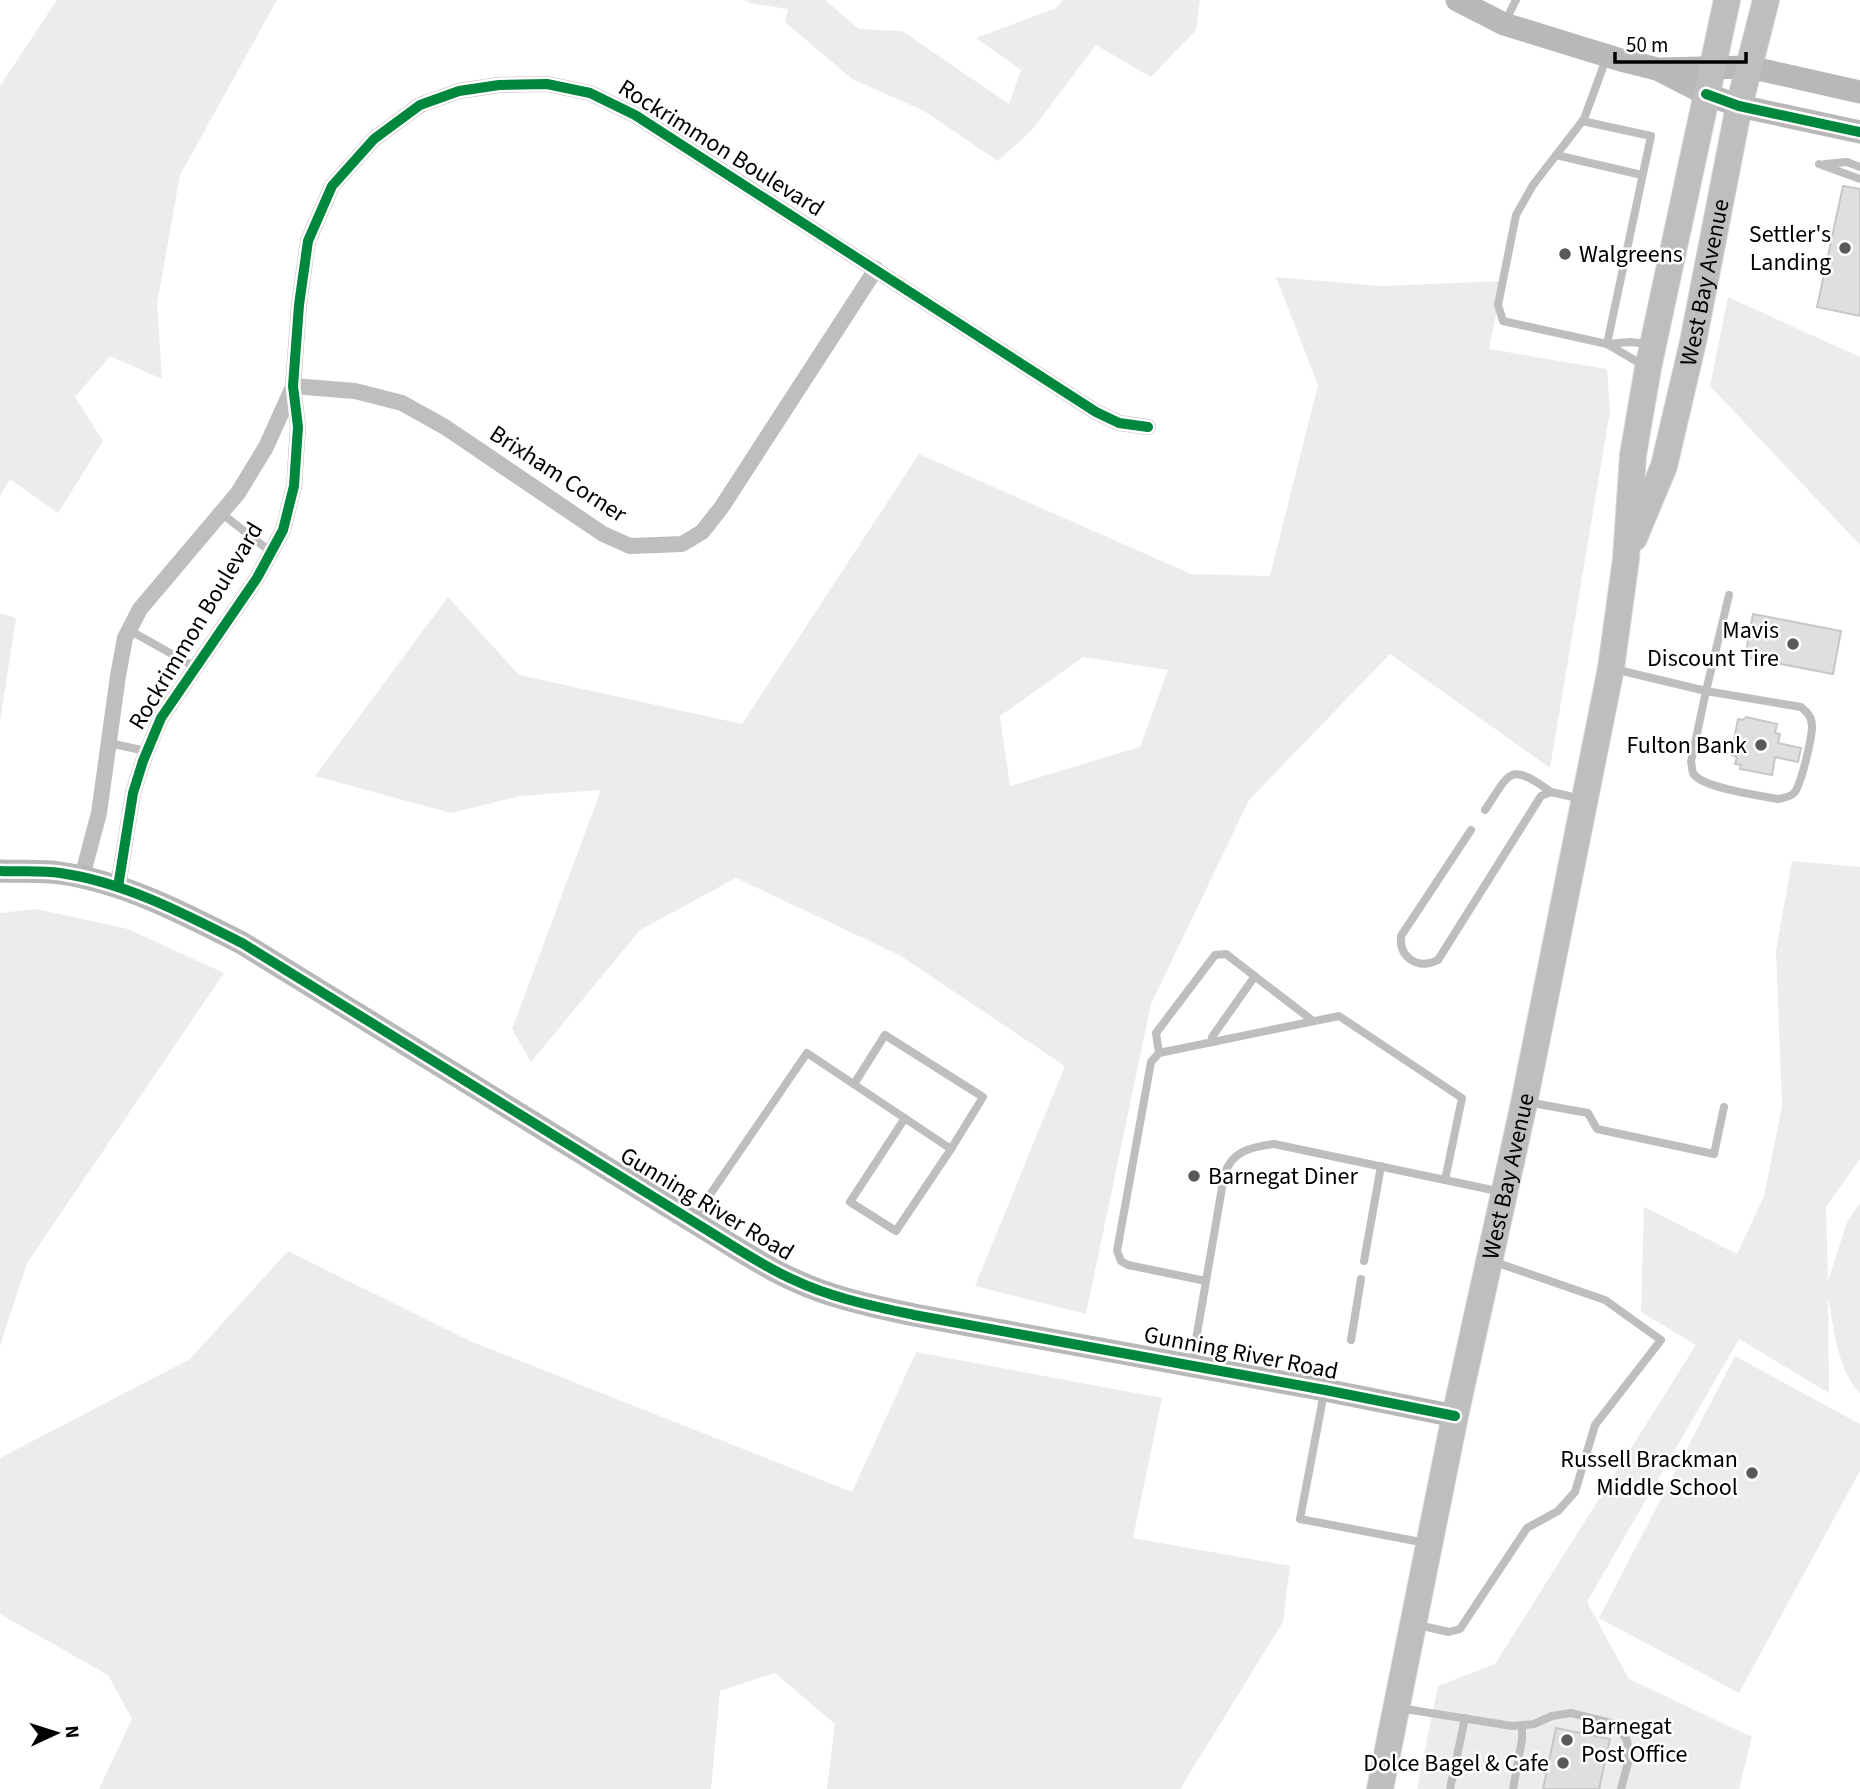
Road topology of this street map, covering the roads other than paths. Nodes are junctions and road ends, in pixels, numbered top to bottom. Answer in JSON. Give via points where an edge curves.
{"nodes":[{"id":1,"x":1457,"y":0,"type":"edge"},
{"id":2,"x":1516,"y":0,"type":"edge"},
{"id":3,"x":1727,"y":0,"type":"edge"},
{"id":4,"x":1766,"y":0,"type":"edge"},
{"id":5,"x":1504,"y":23,"type":"junction"},
{"id":6,"x":1607,"y":56,"type":"junction"},
{"id":7,"x":1749,"y":66,"type":"junction"},
{"id":8,"x":1712,"y":68,"type":"junction"},
{"id":9,"x":1657,"y":69,"type":"junction"},
{"id":10,"x":1860,"y":92,"type":"edge"},
{"id":11,"x":1706,"y":94,"type":"junction"},
{"id":12,"x":1739,"y":106,"type":"junction"},
{"id":13,"x":1582,"y":121,"type":"junction"},
{"id":14,"x":1860,"y":132,"type":"edge"},
{"id":15,"x":1556,"y":155,"type":"junction"},
{"id":16,"x":1860,"y":167,"type":"edge"},
{"id":17,"x":1642,"y":175,"type":"junction"},
{"id":18,"x":1860,"y":179,"type":"edge"},
{"id":19,"x":876,"y":269,"type":"junction"},
{"id":20,"x":1607,"y":344,"type":"junction"},
{"id":21,"x":1651,"y":356,"type":"junction"},
{"id":22,"x":293,"y":386,"type":"junction"},
{"id":23,"x":1149,"y":427,"type":"dead end"},
{"id":24,"x":1673,"y":428,"type":"junction"},
{"id":25,"x":221,"y":513,"type":"junction"},
{"id":26,"x":271,"y":552,"type":"junction"},
{"id":27,"x":1626,"y":559,"type":"junction"},
{"id":28,"x":1729,"y":595,"type":"dead end"},
{"id":29,"x":130,"y":630,"type":"junction"},
{"id":30,"x":195,"y":667,"type":"junction"},
{"id":31,"x":1611,"y":668,"type":"junction"},
{"id":32,"x":1706,"y":691,"type":"junction"},
{"id":33,"x":109,"y":743,"type":"junction"},
{"id":34,"x":146,"y":751,"type":"junction"},
{"id":35,"x":1551,"y":792,"type":"junction"},
{"id":36,"x":1585,"y":800,"type":"junction"},
{"id":37,"x":1485,"y":810,"type":"dead end"},
{"id":38,"x":1472,"y":830,"type":"dead end"},
{"id":39,"x":0,"y":871,"type":"edge"},
{"id":40,"x":82,"y":877,"type":"junction"},
{"id":41,"x":118,"y":887,"type":"junction"},
{"id":42,"x":1255,"y":976,"type":"junction"},
{"id":43,"x":1312,"y":1021,"type":"junction"},
{"id":44,"x":1213,"y":1042,"type":"junction"},
{"id":45,"x":1159,"y":1053,"type":"junction"},
{"id":46,"x":853,"y":1084,"type":"junction"},
{"id":47,"x":1524,"y":1101,"type":"junction"},
{"id":48,"x":1724,"y":1107,"type":"dead end"},
{"id":49,"x":905,"y":1118,"type":"junction"},
{"id":50,"x":951,"y":1149,"type":"junction"},
{"id":51,"x":1381,"y":1166,"type":"junction"},
{"id":52,"x":1445,"y":1180,"type":"junction"},
{"id":53,"x":1504,"y":1192,"type":"junction"},
{"id":54,"x":692,"y":1220,"type":"junction"},
{"id":55,"x":1490,"y":1260,"type":"junction"},
{"id":56,"x":1364,"y":1261,"type":"dead end"},
{"id":57,"x":1361,"y":1279,"type":"dead end"},
{"id":58,"x":1206,"y":1281,"type":"junction"},
{"id":59,"x":1351,"y":1340,"type":"dead end"},
{"id":60,"x":1192,"y":1366,"type":"junction"},
{"id":61,"x":1325,"y":1390,"type":"junction"},
{"id":62,"x":1455,"y":1416,"type":"junction"},
{"id":63,"x":1429,"y":1543,"type":"junction"},
{"id":64,"x":1413,"y":1624,"type":"junction"},
{"id":65,"x":1396,"y":1708,"type":"junction"},
{"id":66,"x":1465,"y":1718,"type":"junction"},
{"id":67,"x":1522,"y":1725,"type":"junction"},
{"id":68,"x":1380,"y":1789,"type":"edge"},
{"id":69,"x":1450,"y":1789,"type":"edge"},
{"id":70,"x":1513,"y":1789,"type":"edge"},
{"id":71,"x":1621,"y":1789,"type":"edge"}],
"edges":[{"from":1,"to":5,"type":"street"},
{"from":2,"to":5,"type":"lane"},
{"from":3,"to":8,"type":"main road","name":"West Bay Avenue"},
{"from":4,"to":7,"type":"main road","name":"West Bay Avenue"},
{"from":5,"to":6,"type":"street"},
{"from":6,"to":9,"type":"street"},
{"from":6,"to":13,"type":"lane"},
{"from":7,"to":8,"type":"street"},
{"from":7,"to":10,"type":"street"},
{"from":7,"to":12,"type":"main road","name":"West Bay Avenue"},
{"from":8,"to":9,"type":"street"},
{"from":8,"to":11,"type":"main road","name":"West Bay Avenue"},
{"from":9,"to":11,"type":"street"},
{"from":11,"to":12,"type":"street"},
{"from":11,"to":21,"type":"main road","name":"West Bay Avenue"},
{"from":12,"to":14,"type":"street"},
{"from":12,"to":24,"type":"main road","name":"West Bay Avenue"},
{"from":13,"to":15,"type":"lane"},
{"from":13,"to":17,"type":"lane","via":[[1651,136]]},
{"from":15,"to":17,"type":"lane"},
{"from":15,"to":20,"type":"lane","via":[[1516,215],[1498,305],[1503,321]]},
{"from":16,"to":18,"type":"lane","via":[[1847,162],[1819,164]]},
{"from":17,"to":20,"type":"lane"},
{"from":19,"to":22,"type":"street","name":"Brixham Corner","via":[[721,508],[702,532],[682,544],[629,546],[603,534],[402,403],[355,391]]},
{"from":19,"to":22,"type":"street","name":"Rockrimmon Boulevard","via":[[635,115],[590,93],[547,84],[459,91],[420,105],[374,139],[332,186],[308,241]]},
{"from":19,"to":23,"type":"street","name":"Rockrimmon Boulevard","via":[[1096,412],[1119,423]]},
{"from":20,"to":21,"type":"lane"},
{"from":20,"to":21,"type":"lane","via":[[1630,342]]},
{"from":21,"to":24,"type":"main road","via":[[1666,362],[1671,376]]},
{"from":21,"to":27,"type":"main road","name":"West Bay Avenue","via":[[1633,455]]},
{"from":22,"to":25,"type":"street","name":"Rockrimmon Boulevard","via":[[267,447]]},
{"from":22,"to":26,"type":"street","name":"Rockrimmon Boulevard","via":[[298,427],[295,486]]},
{"from":24,"to":27,"type":"main road","name":"West Bay Avenue","via":[[1664,466]]},
{"from":25,"to":26,"type":"lane"},
{"from":25,"to":29,"type":"street","name":"Rockrimmon Boulevard","via":[[140,609]]},
{"from":26,"to":30,"type":"street","name":"Rockrimmon Boulevard"},
{"from":27,"to":31,"type":"main road","name":"West Bay Avenue"},
{"from":28,"to":32,"type":"lane"},
{"from":29,"to":30,"type":"lane"},
{"from":29,"to":33,"type":"street","name":"Rockrimmon Boulevard"},
{"from":30,"to":34,"type":"street","name":"Rockrimmon Boulevard","via":[[161,718]]},
{"from":31,"to":32,"type":"lane"},
{"from":31,"to":36,"type":"main road","name":"West Bay Avenue"},
{"from":32,"to":32,"type":"lane","via":[[1691,762],[1697,778],[1778,799],[1795,792],[1812,726],[1809,714],[1801,707]]},
{"from":33,"to":34,"type":"lane"},
{"from":33,"to":40,"type":"street","name":"Rockrimmon Boulevard","via":[[99,813]]},
{"from":34,"to":41,"type":"street","name":"Rockrimmon Boulevard","via":[[133,793]]},
{"from":35,"to":36,"type":"lane"},
{"from":35,"to":37,"type":"lane","via":[[1527,775],[1517,774],[1507,778]]},
{"from":35,"to":38,"type":"lane","via":[[1535,804],[1438,960],[1419,965],[1404,956],[1401,936]]},
{"from":36,"to":47,"type":"main road","name":"West Bay Avenue"},
{"from":39,"to":40,"type":"street","name":"Gunning River Road"},
{"from":40,"to":41,"type":"street","name":"Gunning River Road"},
{"from":41,"to":54,"type":"street","name":"Gunning River Road","via":[[242,943]]},
{"from":42,"to":43,"type":"lane"},
{"from":42,"to":44,"type":"lane","via":[[1212,1037]]},
{"from":42,"to":45,"type":"lane","via":[[1226,954],[1215,956],[1156,1033]]},
{"from":43,"to":44,"type":"lane"},
{"from":43,"to":52,"type":"lane","via":[[1339,1016],[1462,1098]]},
{"from":44,"to":45,"type":"lane"},
{"from":45,"to":58,"type":"lane","via":[[1151,1062],[1117,1251],[1128,1265]]},
{"from":46,"to":49,"type":"lane"},
{"from":46,"to":50,"type":"lane","via":[[885,1035],[984,1097]]},
{"from":46,"to":54,"type":"lane","via":[[807,1053]]},
{"from":47,"to":48,"type":"lane","via":[[1588,1113],[1597,1129],[1714,1154]]},
{"from":47,"to":53,"type":"main road","name":"West Bay Avenue"},
{"from":49,"to":50,"type":"lane"},
{"from":49,"to":50,"type":"lane","via":[[850,1202],[896,1231]]},
{"from":51,"to":52,"type":"lane"},
{"from":51,"to":56,"type":"lane"},
{"from":51,"to":58,"type":"lane","via":[[1274,1144],[1241,1153],[1227,1165]]},
{"from":52,"to":53,"type":"lane"},
{"from":53,"to":55,"type":"main road","name":"West Bay Avenue"},
{"from":54,"to":60,"type":"street","name":"Gunning River Road","via":[[793,1280],[856,1303]]},
{"from":55,"to":62,"type":"main road","name":"West Bay Avenue"},
{"from":55,"to":64,"type":"lane","via":[[1605,1300],[1661,1340],[1595,1424],[1575,1492],[1558,1511],[1527,1528],[1460,1629],[1449,1632]]},
{"from":57,"to":59,"type":"lane"},
{"from":58,"to":60,"type":"lane"},
{"from":60,"to":61,"type":"street","name":"Gunning River Road"},
{"from":61,"to":62,"type":"street","name":"Gunning River Road"},
{"from":61,"to":63,"type":"lane","via":[[1300,1519]]},
{"from":62,"to":63,"type":"main road","name":"West Bay Avenue"},
{"from":63,"to":64,"type":"main road","name":"West Bay Avenue"},
{"from":64,"to":65,"type":"main road","name":"West Bay Avenue"},
{"from":65,"to":66,"type":"lane"},
{"from":65,"to":68,"type":"main road","name":"West Bay Avenue"},
{"from":66,"to":67,"type":"lane"},
{"from":66,"to":69,"type":"lane"},
{"from":67,"to":70,"type":"lane"},
{"from":67,"to":71,"type":"lane","via":[[1571,1713],[1615,1724],[1628,1740],[1629,1759]]}]}
